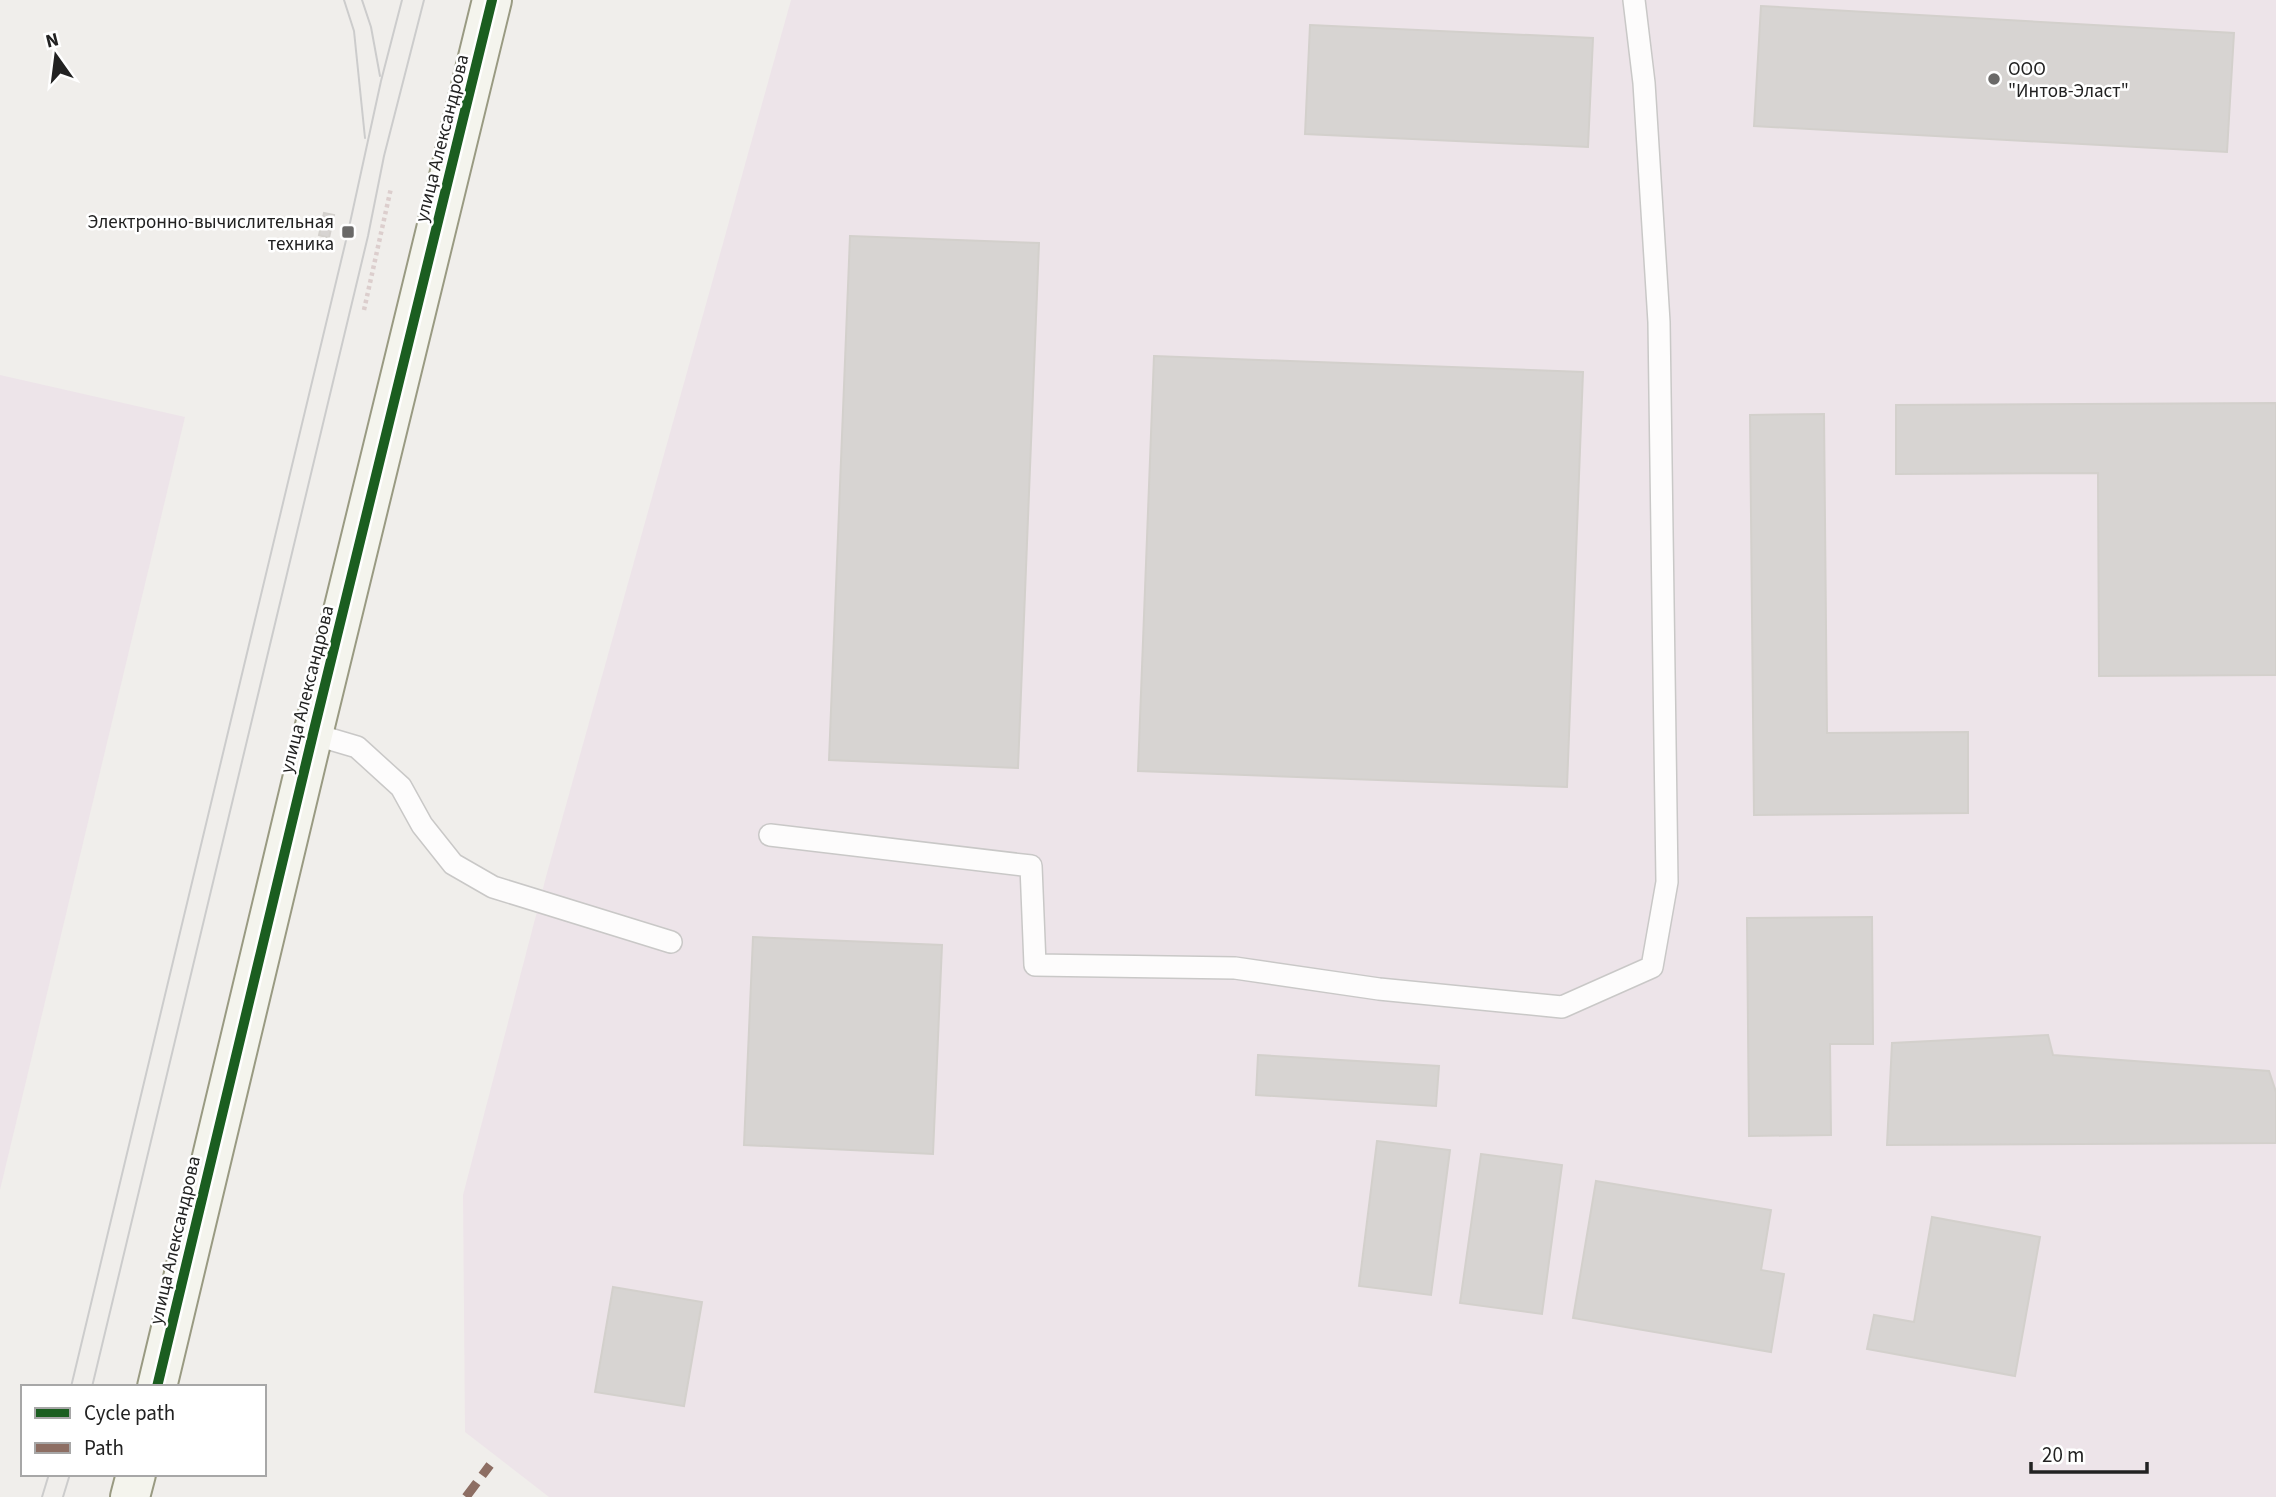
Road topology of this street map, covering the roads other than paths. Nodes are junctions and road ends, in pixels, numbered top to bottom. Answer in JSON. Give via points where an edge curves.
{"nodes":[{"id":1,"x":492,"y":0,"type":"edge"},
{"id":2,"x":1634,"y":0,"type":"edge"},
{"id":3,"x":313,"y":734,"type":"junction"},
{"id":4,"x":770,"y":835,"type":"dead end"},
{"id":5,"x":671,"y":942,"type":"dead end"},
{"id":6,"x":157,"y":1385,"type":"edge"},
{"id":7,"x":135,"y":1476,"type":"edge"},
{"id":8,"x":130,"y":1497,"type":"edge"}],
"edges":[{"from":1,"to":3,"type":"street","name":"улица Александрова"},
{"from":2,"to":4,"type":"lane","via":[[1644,83],[1659,321],[1667,882],[1652,967],[1562,1007],[1380,989],[1235,968],[1035,965],[1031,866]]},
{"from":3,"to":5,"type":"lane","via":[[357,747],[401,787],[422,825],[453,864],[493,887]]},
{"from":3,"to":6,"type":"street","name":"улица Александрова"},
{"from":7,"to":8,"type":"street"}]}
